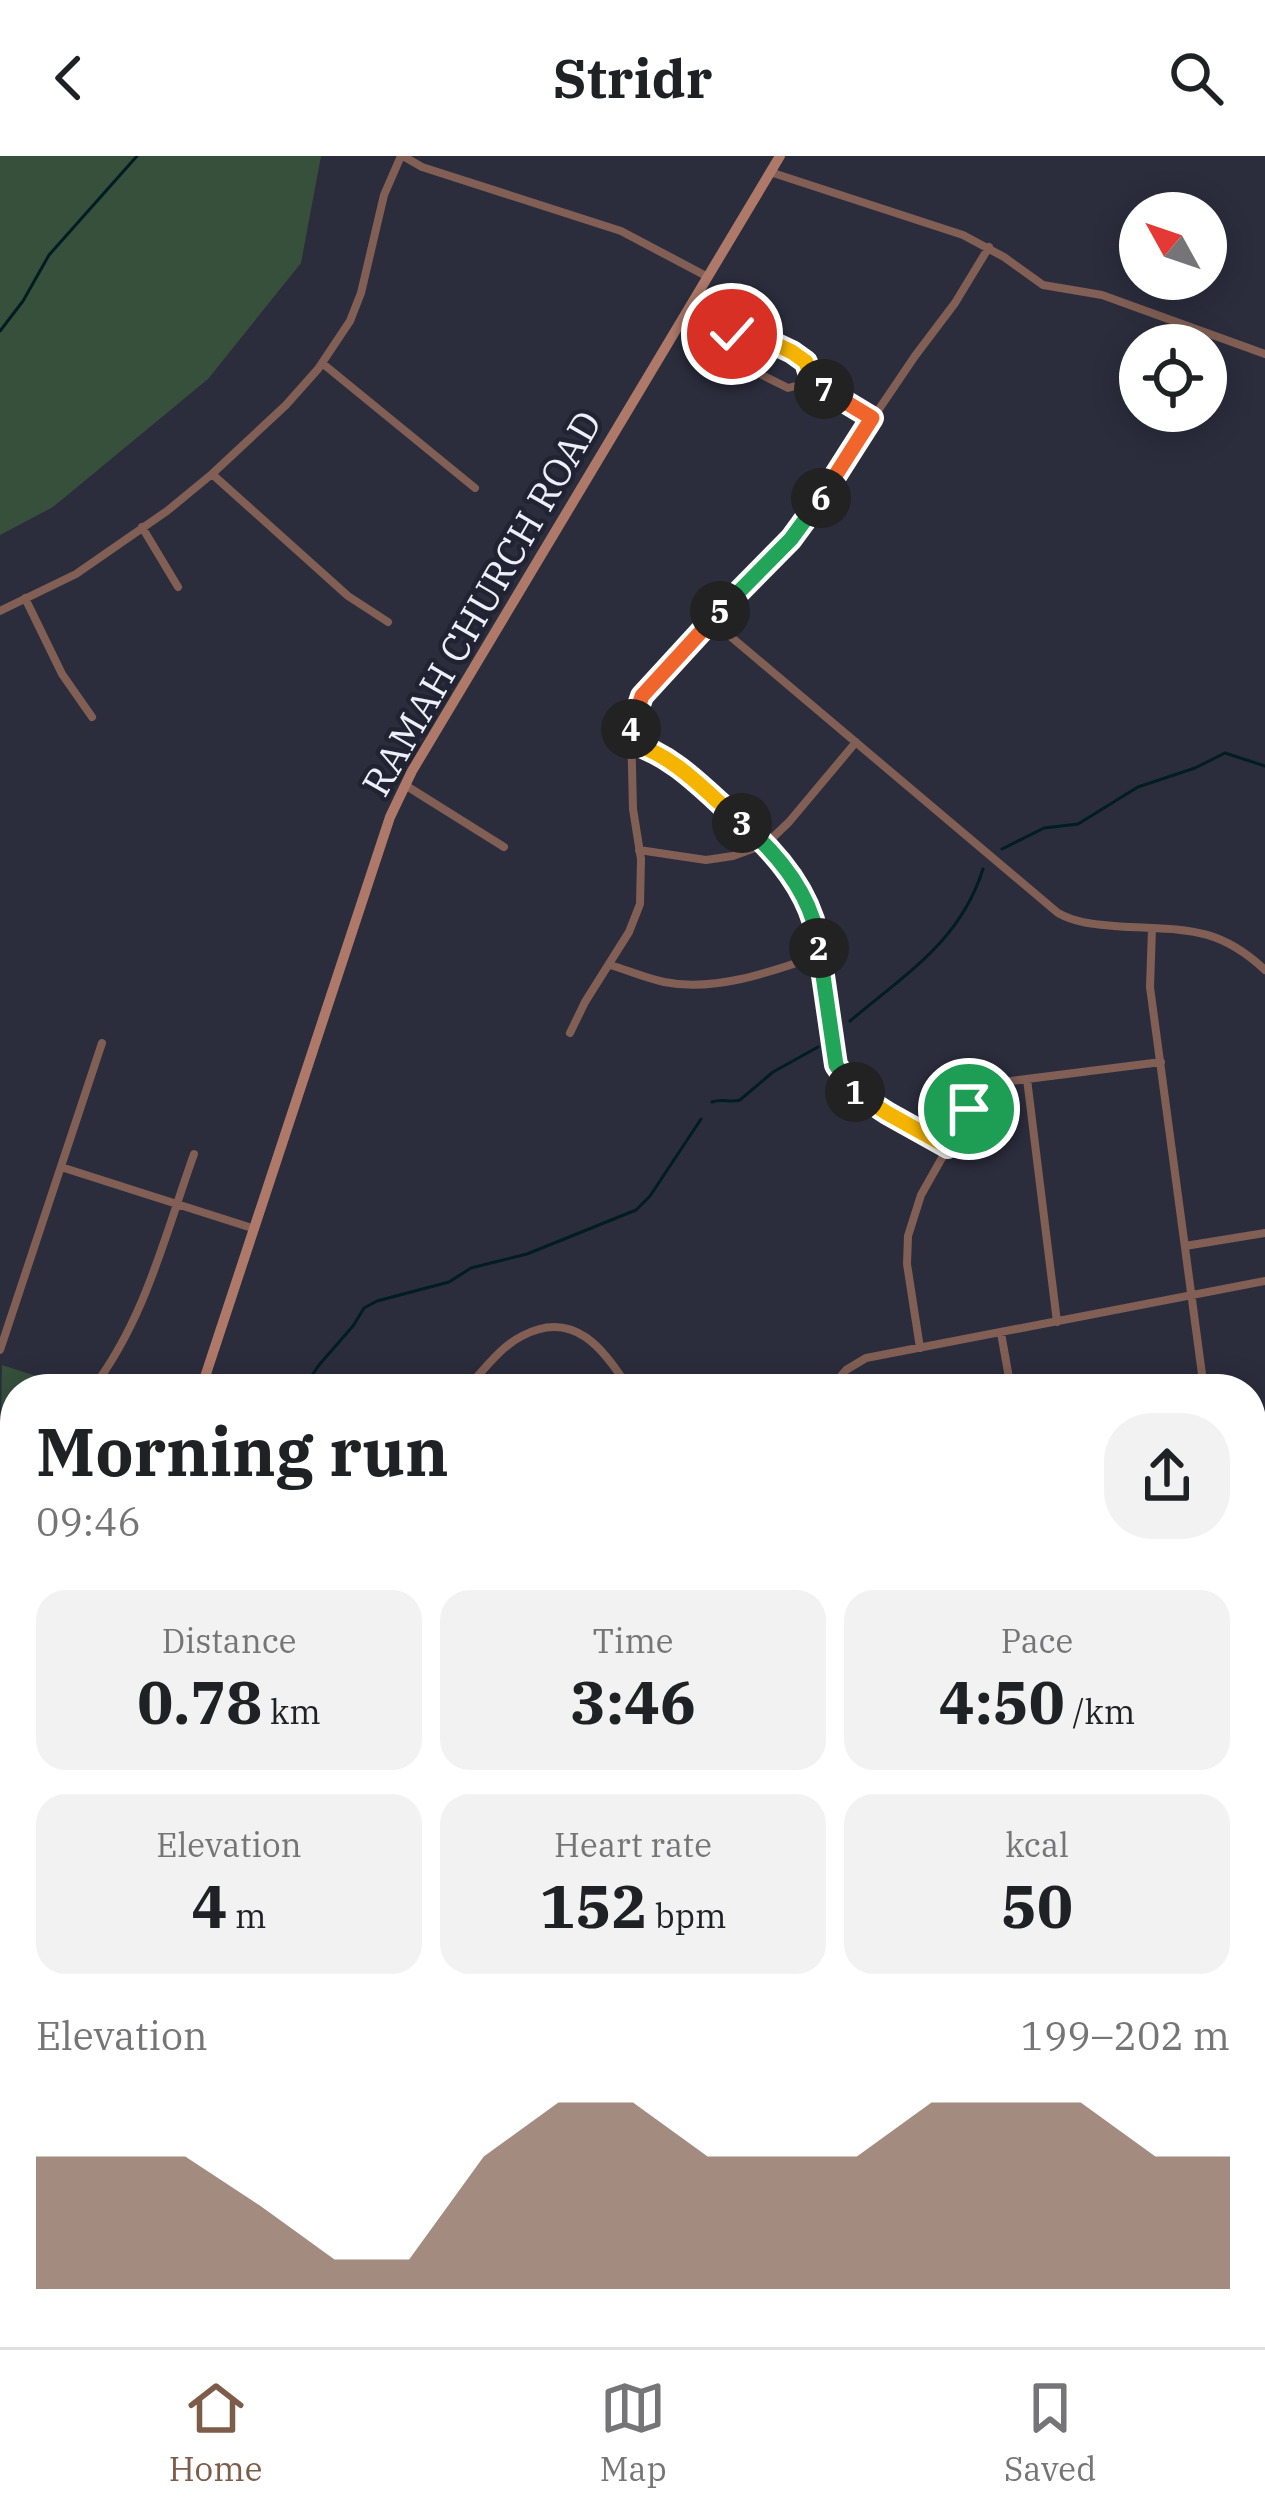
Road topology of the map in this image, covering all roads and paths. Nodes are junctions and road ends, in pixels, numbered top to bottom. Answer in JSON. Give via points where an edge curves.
{"nodes":[{"id":1,"x":402,"y":156,"type":"edge"},
{"id":2,"x":780,"y":156,"type":"edge"},
{"id":3,"x":770,"y":172,"type":"junction"},
{"id":4,"x":989,"y":248,"type":"junction"},
{"id":5,"x":708,"y":277,"type":"junction"},
{"id":6,"x":1265,"y":354,"type":"edge"},
{"id":7,"x":322,"y":363,"type":"junction"},
{"id":8,"x":812,"y":382,"type":"junction"},
{"id":9,"x":872,"y":418,"type":"junction"},
{"id":10,"x":212,"y":474,"type":"junction"},
{"id":11,"x":475,"y":488,"type":"dead end"},
{"id":12,"x":142,"y":527,"type":"junction"},
{"id":13,"x":178,"y":587,"type":"dead end"},
{"id":14,"x":25,"y":598,"type":"junction"},
{"id":15,"x":0,"y":610,"type":"edge"},
{"id":16,"x":712,"y":620,"type":"junction"},
{"id":17,"x":388,"y":622,"type":"dead end"},
{"id":18,"x":92,"y":717,"type":"dead end"},
{"id":19,"x":856,"y":742,"type":"junction"},
{"id":20,"x":631,"y":743,"type":"junction"},
{"id":21,"x":405,"y":785,"type":"junction"},
{"id":22,"x":766,"y":844,"type":"junction"},
{"id":23,"x":504,"y":847,"type":"dead end"},
{"id":24,"x":639,"y":850,"type":"junction"},
{"id":25,"x":1152,"y":929,"type":"junction"},
{"id":26,"x":820,"y":955,"type":"junction"},
{"id":27,"x":610,"y":965,"type":"junction"},
{"id":28,"x":1265,"y":970,"type":"edge"},
{"id":29,"x":570,"y":1033,"type":"dead end"},
{"id":30,"x":102,"y":1043,"type":"dead end"},
{"id":31,"x":1161,"y":1062,"type":"junction"},
{"id":32,"x":1027,"y":1079,"type":"junction"},
{"id":33,"x":948,"y":1147,"type":"junction"},
{"id":34,"x":194,"y":1154,"type":"dead end"},
{"id":35,"x":61,"y":1167,"type":"junction"},
{"id":36,"x":176,"y":1205,"type":"junction"},
{"id":37,"x":252,"y":1228,"type":"junction"},
{"id":38,"x":1265,"y":1233,"type":"edge"},
{"id":39,"x":1185,"y":1246,"type":"junction"},
{"id":40,"x":1265,"y":1282,"type":"edge"},
{"id":41,"x":1192,"y":1297,"type":"junction"},
{"id":42,"x":1058,"y":1322,"type":"junction"},
{"id":43,"x":1001,"y":1333,"type":"junction"},
{"id":44,"x":920,"y":1348,"type":"junction"},
{"id":45,"x":0,"y":1350,"type":"edge"},
{"id":46,"x":102,"y":1374,"type":"edge"},
{"id":47,"x":205,"y":1374,"type":"edge"},
{"id":48,"x":480,"y":1374,"type":"edge"},
{"id":49,"x":619,"y":1374,"type":"edge"},
{"id":50,"x":842,"y":1374,"type":"edge"},
{"id":51,"x":1009,"y":1374,"type":"edge"},
{"id":52,"x":1202,"y":1374,"type":"edge"}],
"edges":[{"from":1,"to":5,"type":"street","via":[[620,231]]},
{"from":1,"to":7,"type":"street","via":[[384,195],[362,293]]},
{"from":2,"to":3,"type":"main road","name":"RAMAH CHURCH ROAD"},
{"from":3,"to":4,"type":"street"},
{"from":3,"to":5,"type":"main road","name":"RAMAH CHURCH ROAD"},
{"from":4,"to":6,"type":"street","via":[[1043,285],[1102,295]]},
{"from":4,"to":9,"type":"street"},
{"from":5,"to":21,"type":"main road","name":"RAMAH CHURCH ROAD"},
{"from":7,"to":10,"type":"street"},
{"from":7,"to":11,"type":"street"},
{"from":8,"to":8,"type":"street","via":[[806,362],[792,352],[748,331],[728,340],[736,362],[788,388]]},
{"from":8,"to":9,"type":"street"},
{"from":9,"to":16,"type":"street","via":[[791,539]]},
{"from":10,"to":12,"type":"street"},
{"from":10,"to":17,"type":"street"},
{"from":12,"to":13,"type":"street"},
{"from":12,"to":14,"type":"street"},
{"from":14,"to":15,"type":"street"},
{"from":14,"to":18,"type":"street"},
{"from":16,"to":19,"type":"street"},
{"from":16,"to":20,"type":"street","via":[[642,696]]},
{"from":19,"to":22,"type":"street"},
{"from":19,"to":25,"type":"street","via":[[1058,913]]},
{"from":20,"to":22,"type":"street","via":[[668,759]]},
{"from":20,"to":24,"type":"street"},
{"from":21,"to":23,"type":"street"},
{"from":21,"to":37,"type":"main road","name":"RAMAH CHURCH ROAD"},
{"from":22,"to":24,"type":"street","via":[[706,860]]},
{"from":22,"to":26,"type":"street","via":[[798,887]]},
{"from":24,"to":27,"type":"street","via":[[640,904]]},
{"from":25,"to":28,"type":"street","via":[[1213,934]]},
{"from":25,"to":31,"type":"street"},
{"from":26,"to":27,"type":"street","via":[[720,984],[666,982]]},
{"from":26,"to":33,"type":"street","via":[[842,1076],[869,1102]]},
{"from":27,"to":29,"type":"street"},
{"from":30,"to":35,"type":"street"},
{"from":31,"to":32,"type":"street"},
{"from":31,"to":39,"type":"street"},
{"from":32,"to":33,"type":"street","via":[[982,1095]]},
{"from":32,"to":42,"type":"street"},
{"from":33,"to":44,"type":"street","via":[[908,1236]]},
{"from":34,"to":36,"type":"street"},
{"from":35,"to":36,"type":"street"},
{"from":35,"to":45,"type":"street"},
{"from":36,"to":37,"type":"street"},
{"from":36,"to":46,"type":"street","via":[[139,1309]]},
{"from":37,"to":47,"type":"main road","name":"RAMAH CHURCH ROAD"},
{"from":38,"to":39,"type":"street"},
{"from":39,"to":41,"type":"street"},
{"from":40,"to":41,"type":"street"},
{"from":41,"to":42,"type":"street"},
{"from":41,"to":52,"type":"street"},
{"from":42,"to":43,"type":"street"},
{"from":43,"to":44,"type":"street"},
{"from":43,"to":51,"type":"street"},
{"from":44,"to":50,"type":"street","via":[[866,1358]]},
{"from":48,"to":49,"type":"street","via":[[520,1336],[554,1328],[599,1345]]}]}
